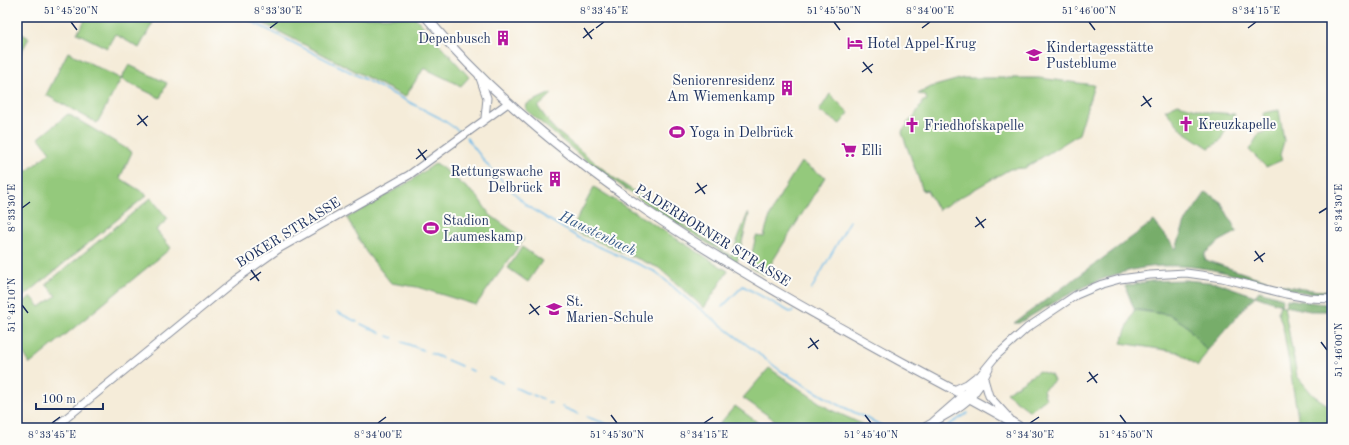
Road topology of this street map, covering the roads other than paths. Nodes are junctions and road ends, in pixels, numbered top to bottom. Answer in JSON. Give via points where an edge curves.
{"nodes":[{"id":1,"x":426,"y":17,"type":"edge"},
{"id":2,"x":479,"y":75,"type":"junction"},
{"id":3,"x":508,"y":103,"type":"junction"},
{"id":4,"x":485,"y":118,"type":"junction"},
{"id":5,"x":1332,"y":299,"type":"edge"},
{"id":6,"x":984,"y":375,"type":"junction"},
{"id":7,"x":954,"y":390,"type":"junction"},
{"id":8,"x":967,"y":397,"type":"junction"},
{"id":9,"x":1013,"y":423,"type":"junction"},
{"id":10,"x":54,"y":428,"type":"edge"},
{"id":11,"x":923,"y":428,"type":"edge"},
{"id":12,"x":1022,"y":428,"type":"edge"}],
"edges":[{"from":1,"to":2,"type":"main road","name":"PADERBORNER STRASSE"},
{"from":2,"to":3,"type":"main road","name":"PADERBORNER STRASSE"},
{"from":2,"to":4,"type":"main road","via":[[487,98]]},
{"from":3,"to":4,"type":"main road","name":"BOKER STRASSE"},
{"from":3,"to":7,"type":"main road","name":"PADERBORNER STRASSE","via":[[580,163],[686,236]]},
{"from":4,"to":10,"type":"main road","name":"BOKER STRASSE","via":[[409,175],[266,257]]},
{"from":5,"to":6,"type":"main road","via":[[1308,298],[1222,278],[1186,273],[1120,279],[1076,295],[1051,311],[1027,328],[992,361]]},
{"from":6,"to":7,"type":"main road"},
{"from":6,"to":8,"type":"main road"},
{"from":6,"to":9,"type":"main road","via":[[989,396]]},
{"from":7,"to":8,"type":"main road","name":"PADERBORNER STRASSE"},
{"from":8,"to":9,"type":"main road","name":"PADERBORNER STRASSE"},
{"from":8,"to":11,"type":"main road"},
{"from":9,"to":12,"type":"main road","name":"PADERBORNER STRASSE"}]}
